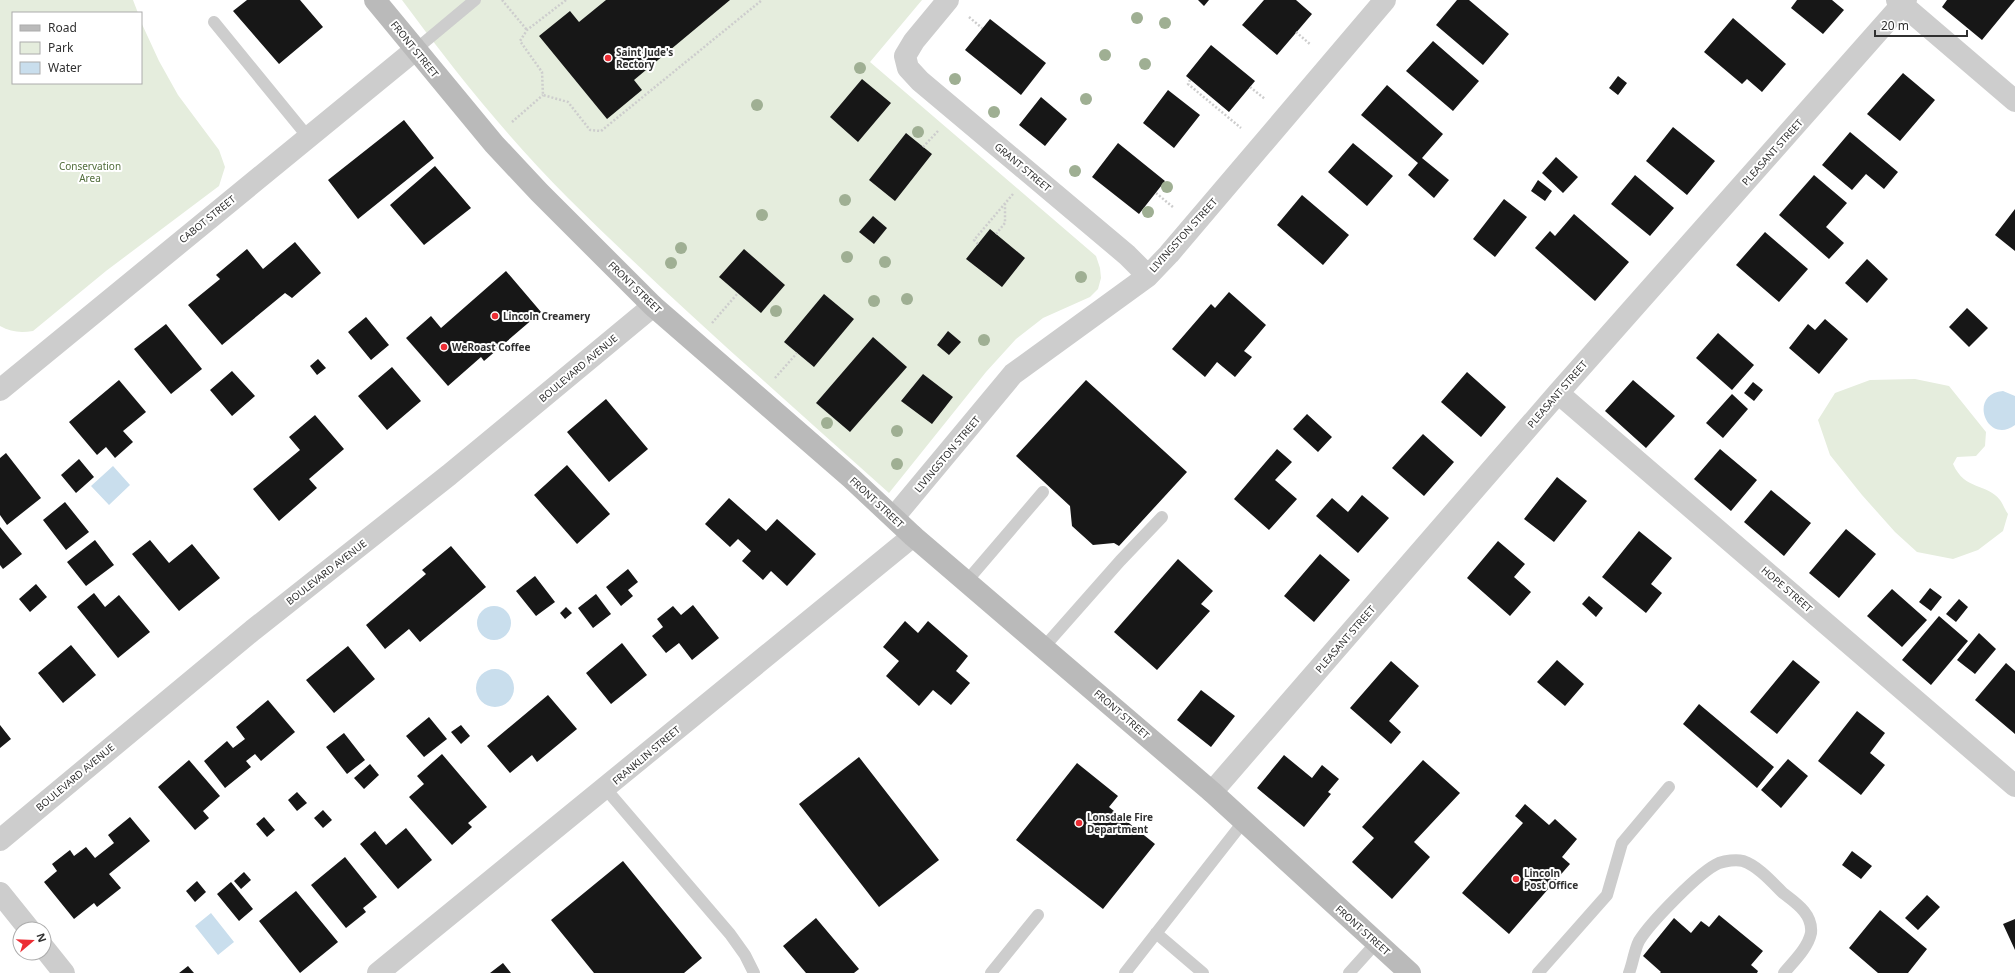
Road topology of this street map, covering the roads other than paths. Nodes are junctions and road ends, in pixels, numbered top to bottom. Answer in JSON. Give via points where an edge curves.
{"nodes":[{"id":1,"x":376,"y":0,"type":"edge"},
{"id":2,"x":475,"y":0,"type":"edge"},
{"id":3,"x":948,"y":0,"type":"edge"},
{"id":4,"x":1385,"y":0,"type":"edge"},
{"id":5,"x":1902,"y":1,"type":"edge"},
{"id":6,"x":214,"y":22,"type":"dead end"},
{"id":7,"x":415,"y":50,"type":"junction"},
{"id":8,"x":2015,"y":101,"type":"edge"},
{"id":9,"x":308,"y":137,"type":"junction"},
{"id":10,"x":1148,"y":276,"type":"junction"},
{"id":11,"x":653,"y":306,"type":"junction"},
{"id":12,"x":0,"y":390,"type":"edge"},
{"id":13,"x":1558,"y":393,"type":"junction"},
{"id":14,"x":1043,"y":492,"type":"dead end"},
{"id":15,"x":894,"y":517,"type":"junction"},
{"id":16,"x":1162,"y":517,"type":"dead end"},
{"id":17,"x":913,"y":536,"type":"junction"},
{"id":18,"x":966,"y":582,"type":"junction"},
{"id":19,"x":1044,"y":647,"type":"junction"},
{"id":20,"x":2015,"y":786,"type":"edge"},
{"id":21,"x":1669,"y":787,"type":"dead end"},
{"id":22,"x":605,"y":788,"type":"junction"},
{"id":23,"x":1212,"y":792,"type":"junction"},
{"id":24,"x":1244,"y":821,"type":"junction"},
{"id":25,"x":0,"y":840,"type":"edge"},
{"id":26,"x":0,"y":893,"type":"edge"},
{"id":27,"x":1038,"y":915,"type":"dead end"},
{"id":28,"x":23,"y":921,"type":"edge"},
{"id":29,"x":1156,"y":932,"type":"junction"},
{"id":30,"x":1377,"y":942,"type":"junction"},
{"id":31,"x":52,"y":958,"type":"edge"},
{"id":32,"x":1405,"y":971,"type":"edge"},
{"id":33,"x":64,"y":973,"type":"edge"},
{"id":34,"x":378,"y":973,"type":"edge"},
{"id":35,"x":754,"y":973,"type":"edge"},
{"id":36,"x":991,"y":973,"type":"edge"},
{"id":37,"x":1124,"y":973,"type":"edge"},
{"id":38,"x":1203,"y":973,"type":"edge"},
{"id":39,"x":1349,"y":973,"type":"edge"},
{"id":40,"x":1538,"y":973,"type":"edge"},
{"id":41,"x":1629,"y":973,"type":"edge"},
{"id":42,"x":1784,"y":973,"type":"edge"}],
"edges":[{"from":1,"to":7,"type":"main road","name":"FRONT STREET"},
{"from":2,"to":7,"type":"lane"},
{"from":3,"to":10,"type":"street","name":"GRANT STREET","via":[[905,56],[908,68],[920,81],[1127,255]]},
{"from":4,"to":10,"type":"street","name":"LIVINGSTON STREET"},
{"from":5,"to":8,"type":"street"},
{"from":5,"to":13,"type":"street","name":"PLEASANT STREET"},
{"from":6,"to":9,"type":"lane"},
{"from":7,"to":9,"type":"street","name":"CABOT STREET"},
{"from":7,"to":11,"type":"main road","name":"FRONT STREET","via":[[494,144]]},
{"from":9,"to":12,"type":"street","name":"CABOT STREET"},
{"from":10,"to":15,"type":"street","name":"LIVINGSTON STREET","via":[[1014,374]]},
{"from":11,"to":15,"type":"main road","name":"FRONT STREET"},
{"from":11,"to":25,"type":"street","name":"BOULEVARD AVENUE","via":[[449,475],[252,630]]},
{"from":13,"to":20,"type":"street","name":"HOPE STREET"},
{"from":13,"to":23,"type":"street","name":"PLEASANT STREET"},
{"from":14,"to":18,"type":"lane"},
{"from":15,"to":17,"type":"main road","name":"FRONT STREET"},
{"from":16,"to":19,"type":"lane"},
{"from":17,"to":18,"type":"main road","name":"FRONT STREET"},
{"from":17,"to":22,"type":"street","name":"FRANKLIN STREET"},
{"from":18,"to":19,"type":"main road","name":"FRONT STREET"},
{"from":19,"to":23,"type":"main road","name":"FRONT STREET"},
{"from":21,"to":40,"type":"lane","via":[[1622,843],[1606,895]]},
{"from":22,"to":34,"type":"street","name":"FRANKLIN STREET"},
{"from":22,"to":35,"type":"lane","via":[[730,934]]},
{"from":23,"to":24,"type":"main road","name":"FRONT STREET"},
{"from":24,"to":29,"type":"lane"},
{"from":24,"to":30,"type":"main road","name":"FRONT STREET"},
{"from":26,"to":28,"type":"street"},
{"from":27,"to":36,"type":"lane"},
{"from":29,"to":37,"type":"lane"},
{"from":29,"to":38,"type":"lane"},
{"from":30,"to":32,"type":"main road","name":"FRONT STREET"},
{"from":30,"to":39,"type":"lane"},
{"from":31,"to":33,"type":"street"},
{"from":41,"to":42,"type":"lane","via":[[1639,942],[1653,923],[1704,872],[1719,863],[1742,861],[1752,866],[1803,909],[1811,922],[1811,934],[1805,946]]}]}
